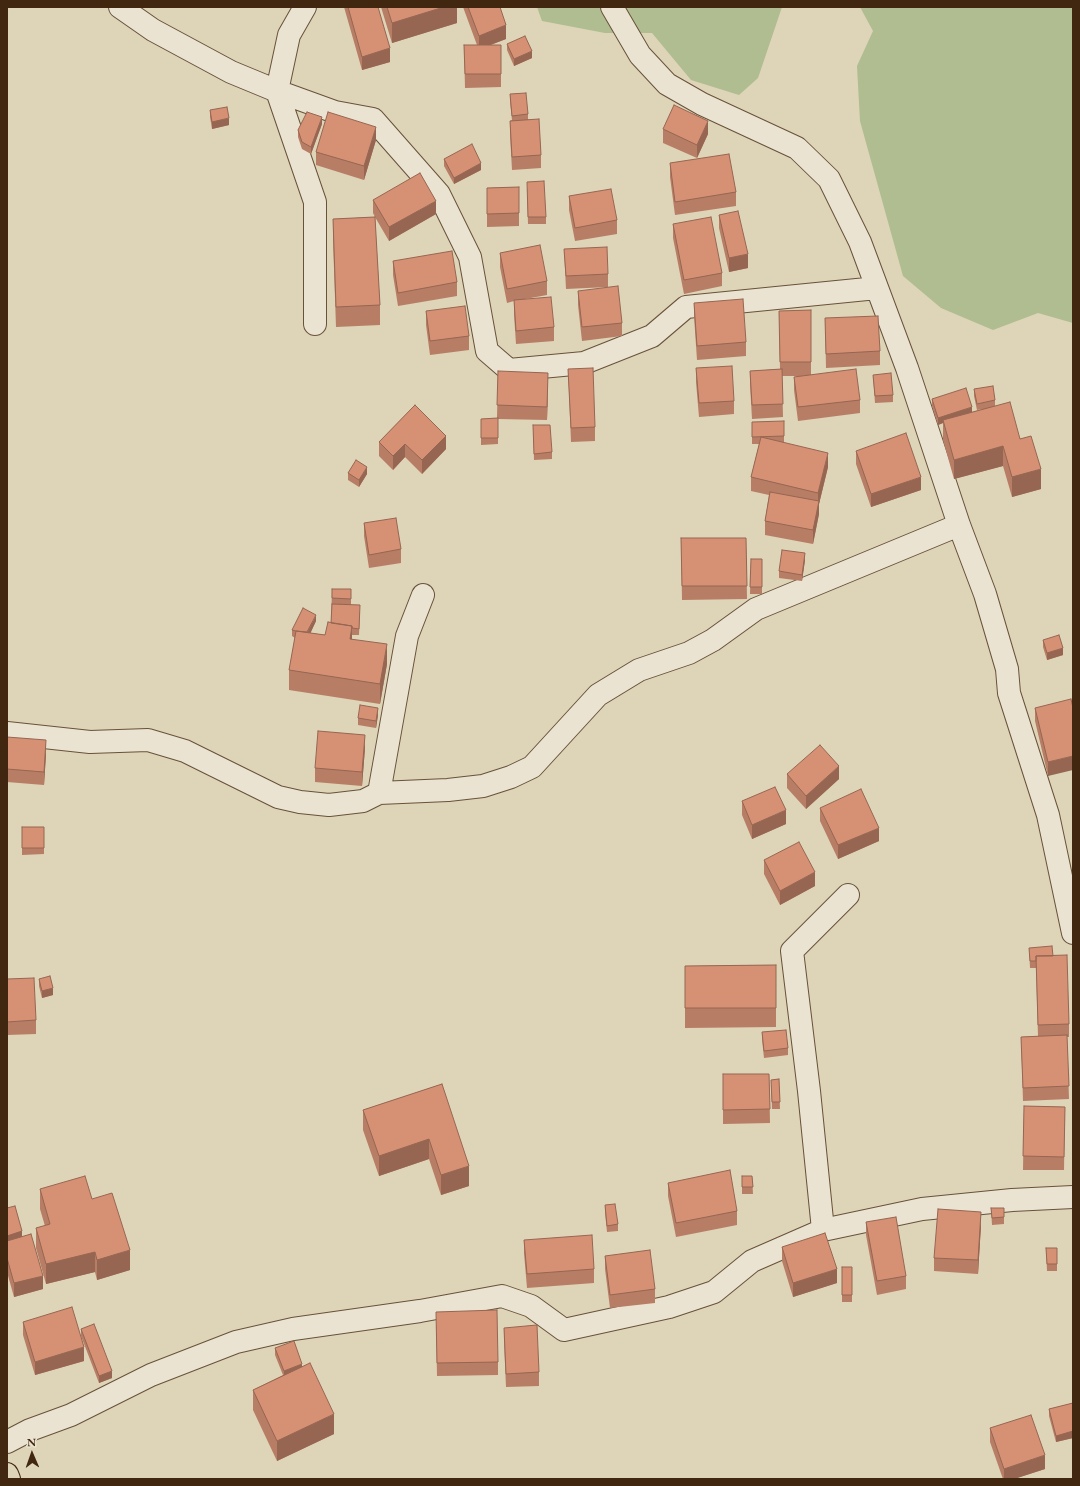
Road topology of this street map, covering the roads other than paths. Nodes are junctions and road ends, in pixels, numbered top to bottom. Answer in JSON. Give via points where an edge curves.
{"nodes":[{"id":1,"x":120,"y":7,"type":"edge"},
{"id":2,"x":304,"y":7,"type":"edge"},
{"id":3,"x":612,"y":7,"type":"edge"},
{"id":4,"x":277,"y":91,"type":"junction"},
{"id":5,"x":877,"y":288,"type":"junction"},
{"id":6,"x":315,"y":324,"type":"dead end"},
{"id":7,"x":959,"y":524,"type":"junction"},
{"id":8,"x":423,"y":595,"type":"dead end"},
{"id":9,"x":7,"y":734,"type":"edge"},
{"id":10,"x":379,"y":793,"type":"junction"},
{"id":11,"x":848,"y":895,"type":"dead end"},
{"id":12,"x":1073,"y":933,"type":"edge"},
{"id":13,"x":1073,"y":1197,"type":"edge"},
{"id":14,"x":823,"y":1230,"type":"junction"},
{"id":15,"x":7,"y":1442,"type":"edge"},
{"id":16,"x":7,"y":1474,"type":"edge"},
{"id":17,"x":9,"y":1479,"type":"edge"}],
"edges":[{"from":1,"to":4,"type":"street","via":[[196,55]]},
{"from":2,"to":4,"type":"street","via":[[289,34]]},
{"from":3,"to":5,"type":"street","via":[[640,55],[667,84],[702,104],[796,148],[829,179],[860,242]]},
{"from":4,"to":5,"type":"street","via":[[335,112],[373,119],[439,194],[470,257],[487,351],[509,370],[584,362],[652,336],[686,307]]},
{"from":4,"to":6,"type":"street","via":[[315,202]]},
{"from":5,"to":7,"type":"street","via":[[907,368]]},
{"from":7,"to":10,"type":"street","via":[[756,609],[713,640],[689,653],[639,670],[598,694],[532,767],[511,777],[483,786]]},
{"from":7,"to":12,"type":"street","via":[[985,594],[1007,669],[1010,693],[1048,815]]},
{"from":8,"to":10,"type":"street","via":[[407,636]]},
{"from":9,"to":10,"type":"street","via":[[90,742],[148,740],[185,752],[278,797],[300,802],[329,805],[363,801]]},
{"from":11,"to":14,"type":"street","via":[[792,951]]},
{"from":13,"to":14,"type":"street","via":[[922,1208]]},
{"from":14,"to":15,"type":"street","via":[[752,1261],[714,1292],[669,1306],[564,1330],[531,1306],[502,1296],[420,1311],[293,1329],[236,1342],[151,1375],[71,1415],[30,1430]]},
{"from":16,"to":17,"type":"highway"}]}
